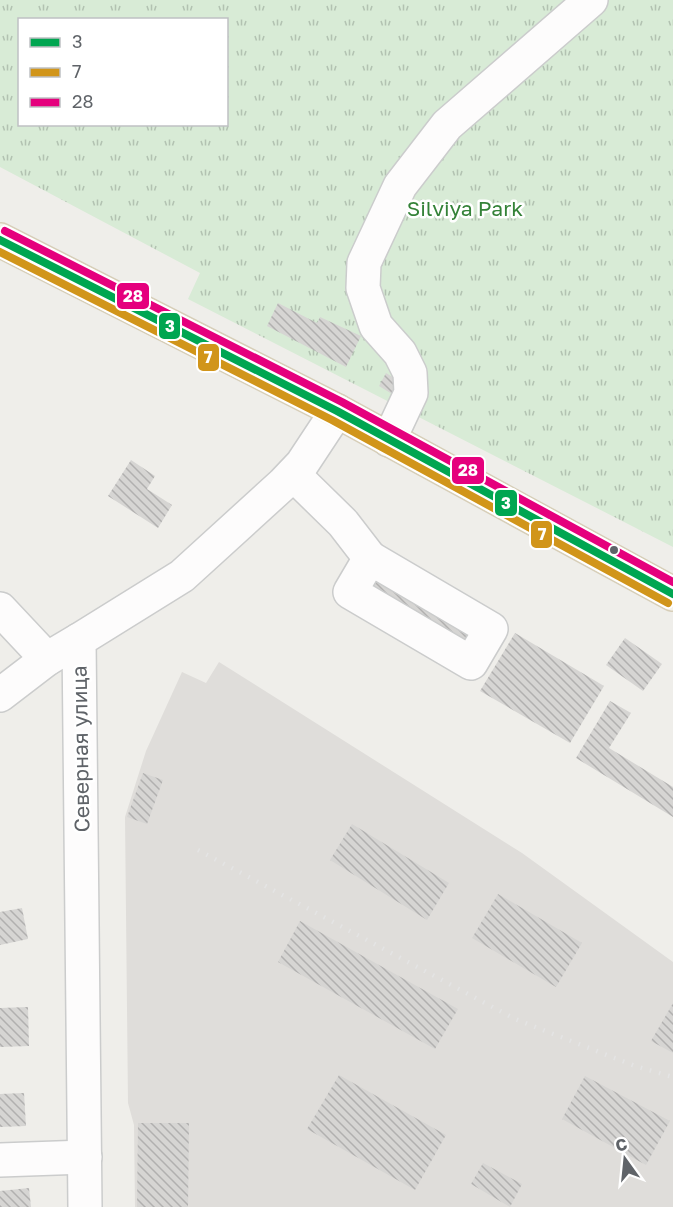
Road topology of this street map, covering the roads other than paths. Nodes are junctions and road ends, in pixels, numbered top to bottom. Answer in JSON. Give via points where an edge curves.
{"nodes":[{"id":1,"x":591,"y":0,"type":"edge"},
{"id":2,"x":0,"y":240,"type":"edge"},
{"id":3,"x":337,"y":411,"type":"junction"},
{"id":4,"x":389,"y":440,"type":"junction"},
{"id":5,"x":293,"y":474,"type":"junction"},
{"id":6,"x":370,"y":558,"type":"dead end"},
{"id":7,"x":673,"y":594,"type":"edge"},
{"id":8,"x":0,"y":609,"type":"edge"},
{"id":9,"x":79,"y":640,"type":"junction"},
{"id":10,"x":47,"y":659,"type":"junction"},
{"id":11,"x":0,"y":695,"type":"edge"},
{"id":12,"x":85,"y":1156,"type":"junction"},
{"id":13,"x":0,"y":1160,"type":"edge"},
{"id":14,"x":85,"y":1207,"type":"edge"}],
"edges":[{"from":1,"to":4,"type":"street","via":[[447,125],[400,186],[364,263],[363,288],[376,326],[400,352],[410,373],[411,393]]},
{"from":2,"to":3,"type":"main road"},
{"from":3,"to":4,"type":"main road"},
{"from":3,"to":5,"type":"street","name":"Северная улица"},
{"from":4,"to":7,"type":"main road"},
{"from":5,"to":6,"type":"street","via":[[343,523]]},
{"from":5,"to":9,"type":"street","name":"Северная улица","via":[[182,576]]},
{"from":8,"to":10,"type":"street"},
{"from":9,"to":10,"type":"street"},
{"from":9,"to":12,"type":"street","name":"Северная улица"},
{"from":10,"to":11,"type":"street"},
{"from":12,"to":13,"type":"street"},
{"from":12,"to":14,"type":"street","name":"Северная улица"}]}
